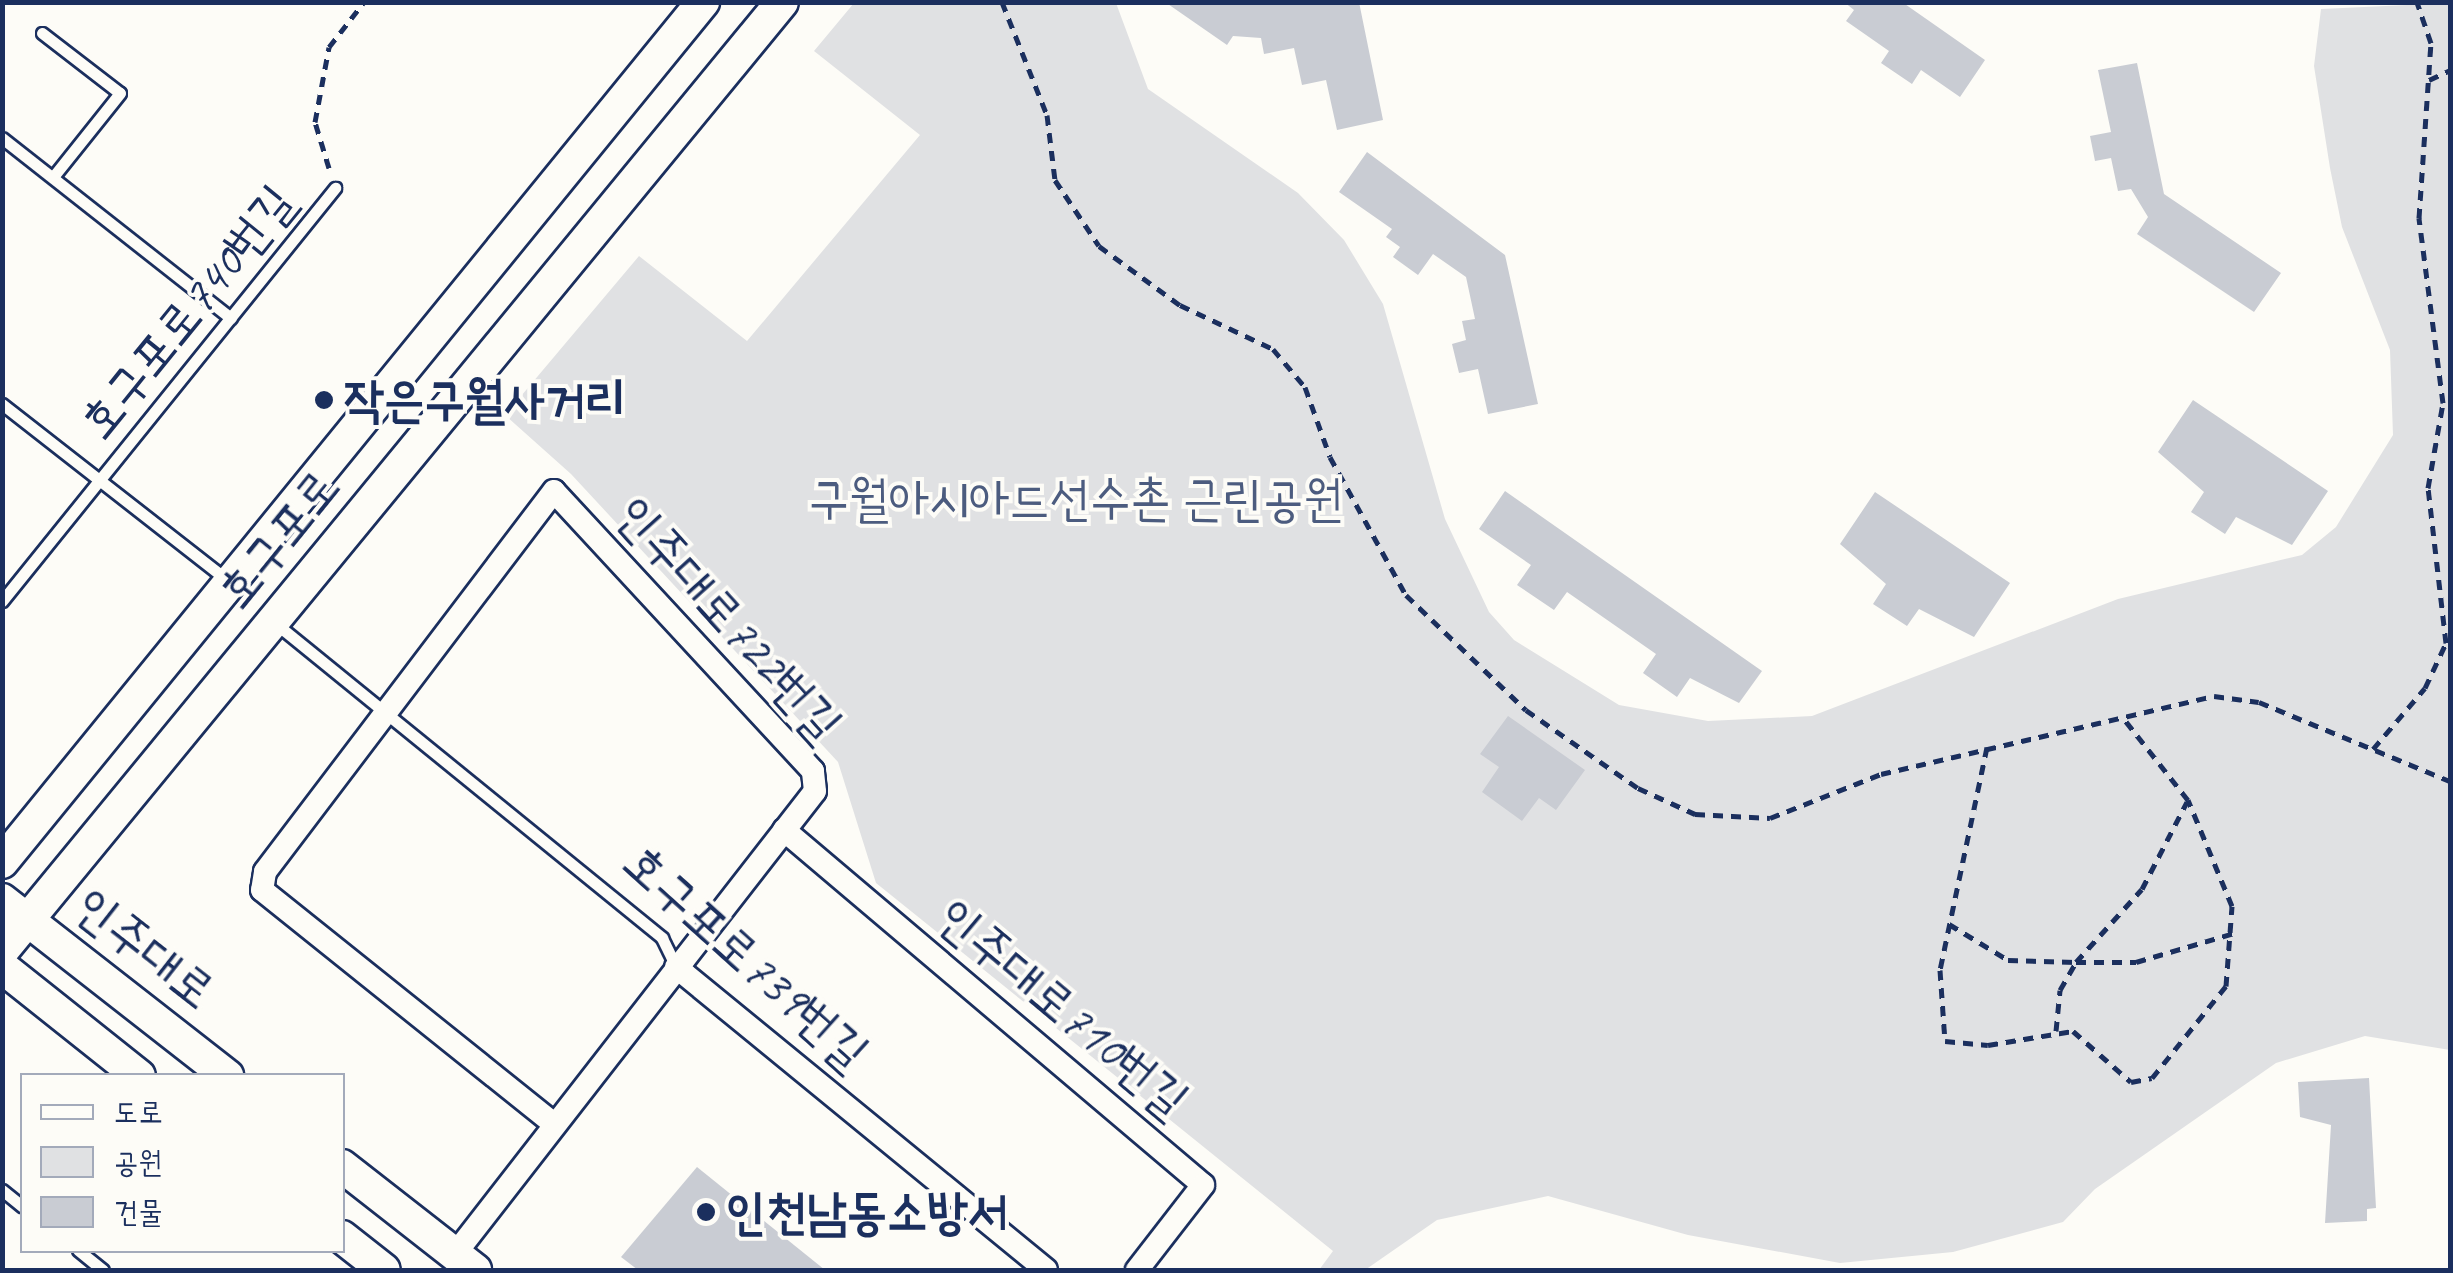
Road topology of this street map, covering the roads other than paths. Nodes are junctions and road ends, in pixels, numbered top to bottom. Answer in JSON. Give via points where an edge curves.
{"nodes":[{"id":1,"x":703,"y":2,"type":"edge"},
{"id":2,"x":782,"y":2,"type":"edge"},
{"id":3,"x":42,"y":33,"type":"dead end"},
{"id":4,"x":2,"y":138,"type":"edge"},
{"id":5,"x":53,"y":177,"type":"junction"},
{"id":6,"x":335,"y":188,"type":"road end"},
{"id":7,"x":231,"y":318,"type":"junction"},
{"id":8,"x":2,"y":404,"type":"edge"},
{"id":9,"x":98,"y":484,"type":"junction"},
{"id":10,"x":234,"y":586,"type":"junction"},
{"id":11,"x":2,"y":601,"type":"edge"},
{"id":12,"x":274,"y":622,"type":"junction"},
{"id":13,"x":386,"y":711,"type":"junction"},
{"id":14,"x":784,"y":830,"type":"junction"},
{"id":15,"x":2,"y":862,"type":"edge"},
{"id":16,"x":16,"y":910,"type":"edge"},
{"id":17,"x":2,"y":952,"type":"edge"},
{"id":18,"x":2,"y":967,"type":"edge"},
{"id":19,"x":676,"y":967,"type":"junction"},
{"id":20,"x":135,"y":1073,"type":"edge"},
{"id":21,"x":222,"y":1073,"type":"edge"},
{"id":22,"x":552,"y":1122,"type":"junction"},
{"id":23,"x":345,"y":1168,"type":"edge"},
{"id":24,"x":345,"y":1239,"type":"edge"},
{"id":25,"x":82,"y":1253,"type":"edge"},
{"id":26,"x":465,"y":1262,"type":"edge"},
{"id":27,"x":103,"y":1270,"type":"edge"},
{"id":28,"x":384,"y":1270,"type":"edge"},
{"id":29,"x":1046,"y":1270,"type":"edge"},
{"id":30,"x":1137,"y":1270,"type":"edge"}],
"edges":[{"from":1,"to":10,"type":"main road","name":"호구포로"},
{"from":2,"to":12,"type":"main road","name":"호구포로"},
{"from":3,"to":5,"type":"lane","via":[[120,93]]},
{"from":4,"to":5,"type":"lane"},
{"from":5,"to":7,"type":"lane"},
{"from":6,"to":7,"type":"lane","name":"호구포로740번길"},
{"from":7,"to":9,"type":"lane","name":"호구포로740번길"},
{"from":8,"to":9,"type":"lane","name":"호구포로740번길"},
{"from":9,"to":10,"type":"lane","name":"호구포로740번길"},
{"from":9,"to":11,"type":"lane","name":"호구포로740번길"},
{"from":10,"to":15,"type":"main road","name":"호구포로"},
{"from":12,"to":13,"type":"lane","name":"호구포로739번길"},
{"from":12,"to":16,"type":"main road","name":"호구포로"},
{"from":13,"to":14,"type":"street","name":"인주대로722번길","via":[[554,491],[813,771],[815,791]]},
{"from":13,"to":19,"type":"lane","name":"호구포로739번길","via":[[662,938]]},
{"from":13,"to":22,"type":"street","via":[[265,872],[262,890]]},
{"from":14,"to":19,"type":"street","name":"인주대로722번길"},
{"from":14,"to":30,"type":"street","name":"인주대로710번길","via":[[1203,1185]]},
{"from":16,"to":17,"type":"main road","name":"호구포로"},
{"from":16,"to":21,"type":"main road","name":"인주대로"},
{"from":18,"to":20,"type":"main road","name":"인주대로"},
{"from":19,"to":22,"type":"street","name":"인주대로722번길"},
{"from":19,"to":29,"type":"street","name":"호구포로739번길"},
{"from":22,"to":26,"type":"street","name":"인주대로722번길"},
{"from":23,"to":26,"type":"main road"},
{"from":24,"to":28,"type":"main road"},
{"from":25,"to":27,"type":"lane"}]}
